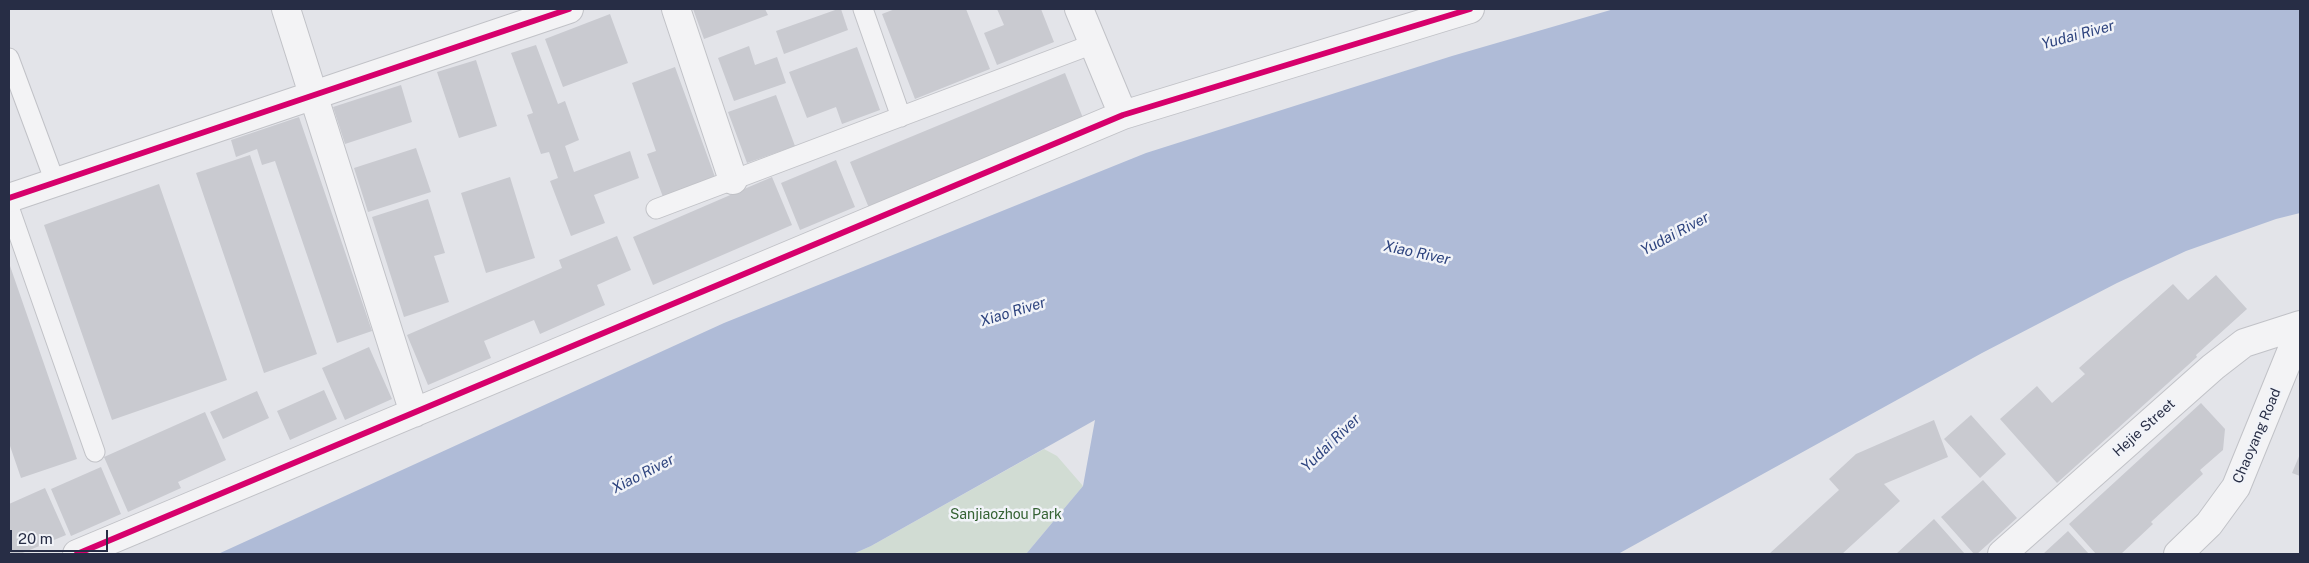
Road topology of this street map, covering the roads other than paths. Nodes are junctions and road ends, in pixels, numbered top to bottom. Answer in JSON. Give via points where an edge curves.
{"nodes":[{"id":1,"x":286,"y":9,"type":"edge"},
{"id":2,"x":569,"y":9,"type":"edge"},
{"id":3,"x":676,"y":9,"type":"edge"},
{"id":4,"x":863,"y":9,"type":"edge"},
{"id":5,"x":1078,"y":9,"type":"edge"},
{"id":6,"x":1470,"y":9,"type":"edge"},
{"id":7,"x":1093,"y":44,"type":"junction"},
{"id":8,"x":9,"y":58,"type":"edge"},
{"id":9,"x":313,"y":95,"type":"junction"},
{"id":10,"x":1122,"y":115,"type":"junction"},
{"id":11,"x":900,"y":117,"type":"junction"},
{"id":12,"x":734,"y":180,"type":"junction"},
{"id":13,"x":55,"y":182,"type":"junction"},
{"id":14,"x":9,"y":198,"type":"edge"},
{"id":15,"x":9,"y":207,"type":"edge"},
{"id":16,"x":656,"y":209,"type":"dead end"},
{"id":17,"x":2300,"y":326,"type":"edge"},
{"id":18,"x":2300,"y":330,"type":"edge"},
{"id":19,"x":414,"y":412,"type":"junction"},
{"id":20,"x":95,"y":452,"type":"dead end"},
{"id":21,"x":77,"y":554,"type":"edge"},
{"id":22,"x":2002,"y":554,"type":"edge"},
{"id":23,"x":2178,"y":554,"type":"edge"}],
"edges":[{"from":1,"to":9,"type":"street"},
{"from":2,"to":9,"type":"street"},
{"from":3,"to":12,"type":"street"},
{"from":4,"to":11,"type":"lane"},
{"from":5,"to":7,"type":"street"},
{"from":6,"to":10,"type":"street"},
{"from":7,"to":10,"type":"street"},
{"from":7,"to":11,"type":"lane"},
{"from":8,"to":13,"type":"lane"},
{"from":9,"to":13,"type":"street"},
{"from":9,"to":19,"type":"street"},
{"from":10,"to":19,"type":"street"},
{"from":11,"to":12,"type":"lane"},
{"from":12,"to":16,"type":"lane"},
{"from":13,"to":14,"type":"street"},
{"from":15,"to":20,"type":"lane"},
{"from":17,"to":22,"type":"street","name":"Hejie Street","via":[[2244,343]]},
{"from":18,"to":23,"type":"street","name":"Chaoyang Road","via":[[2236,487],[2209,524]]},
{"from":19,"to":21,"type":"street"}]}
